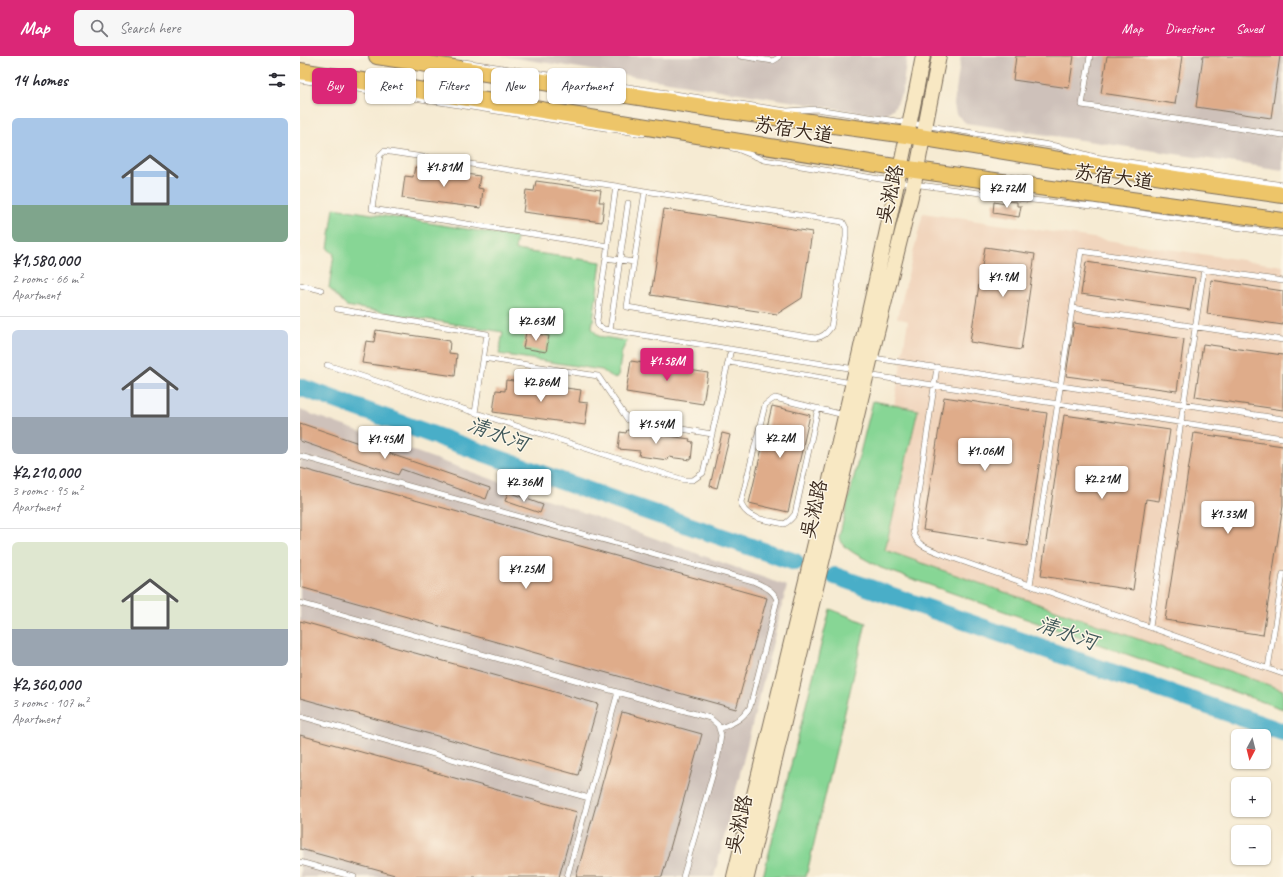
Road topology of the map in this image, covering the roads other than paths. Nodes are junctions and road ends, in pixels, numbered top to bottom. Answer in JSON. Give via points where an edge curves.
{"nodes":[{"id":1,"x":377,"y":56,"type":"edge"},
{"id":2,"x":740,"y":56,"type":"edge"},
{"id":3,"x":779,"y":56,"type":"edge"},
{"id":4,"x":923,"y":56,"type":"edge"},
{"id":5,"x":939,"y":56,"type":"edge"},
{"id":6,"x":1090,"y":56,"type":"edge"},
{"id":7,"x":459,"y":61,"type":"dead end"},
{"id":8,"x":300,"y":71,"type":"edge"},
{"id":9,"x":300,"y":80,"type":"edge"},
{"id":10,"x":916,"y":130,"type":"junction"},
{"id":11,"x":1283,"y":135,"type":"edge"},
{"id":12,"x":651,"y":136,"type":"dead end"},
{"id":13,"x":729,"y":148,"type":"dead end"},
{"id":14,"x":899,"y":175,"type":"junction"},
{"id":15,"x":915,"y":177,"type":"junction"},
{"id":16,"x":1283,"y":185,"type":"edge"},
{"id":17,"x":616,"y":186,"type":"junction"},
{"id":18,"x":645,"y":191,"type":"junction"},
{"id":19,"x":1283,"y":195,"type":"edge"},
{"id":20,"x":628,"y":203,"type":"dead end"},
{"id":21,"x":1283,"y":221,"type":"edge"},
{"id":22,"x":1283,"y":234,"type":"edge"},
{"id":23,"x":608,"y":246,"type":"junction"},
{"id":24,"x":606,"y":258,"type":"junction"},
{"id":25,"x":620,"y":260,"type":"junction"},
{"id":26,"x":634,"y":262,"type":"junction"},
{"id":27,"x":1204,"y":270,"type":"junction"},
{"id":28,"x":1283,"y":281,"type":"edge"},
{"id":29,"x":300,"y":285,"type":"edge"},
{"id":30,"x":321,"y":290,"type":"dead end"},
{"id":31,"x":1072,"y":308,"type":"junction"},
{"id":32,"x":337,"y":309,"type":"dead end"},
{"id":33,"x":1195,"y":327,"type":"junction"},
{"id":34,"x":610,"y":330,"type":"junction"},
{"id":35,"x":1283,"y":340,"type":"edge"},
{"id":36,"x":731,"y":350,"type":"junction"},
{"id":37,"x":483,"y":358,"type":"junction"},
{"id":38,"x":728,"y":362,"type":"junction"},
{"id":39,"x":326,"y":365,"type":"dead end"},
{"id":40,"x":937,"y":367,"type":"junction"},
{"id":41,"x":861,"y":371,"type":"junction"},
{"id":42,"x":935,"y":386,"type":"junction"},
{"id":43,"x":1060,"y":386,"type":"junction"},
{"id":44,"x":1058,"y":404,"type":"junction"},
{"id":45,"x":1184,"y":404,"type":"junction"},
{"id":46,"x":818,"y":408,"type":"junction"},
{"id":47,"x":475,"y":413,"type":"junction"},
{"id":48,"x":845,"y":415,"type":"junction"},
{"id":49,"x":1283,"y":419,"type":"edge"},
{"id":50,"x":1181,"y":422,"type":"junction"},
{"id":51,"x":712,"y":434,"type":"junction"},
{"id":52,"x":1283,"y":438,"type":"edge"},
{"id":53,"x":300,"y":456,"type":"edge"},
{"id":54,"x":1283,"y":574,"type":"edge"},
{"id":55,"x":1030,"y":585,"type":"junction"},
{"id":56,"x":300,"y":603,"type":"edge"},
{"id":57,"x":1150,"y":627,"type":"junction"},
{"id":58,"x":1268,"y":668,"type":"junction"},
{"id":59,"x":1283,"y":674,"type":"edge"},
{"id":60,"x":618,"y":692,"type":"junction"},
{"id":61,"x":300,"y":716,"type":"edge"},
{"id":62,"x":720,"y":729,"type":"junction"},
{"id":63,"x":589,"y":798,"type":"junction"},
{"id":64,"x":300,"y":862,"type":"edge"},
{"id":65,"x":354,"y":877,"type":"edge"},
{"id":66,"x":567,"y":877,"type":"edge"},
{"id":67,"x":683,"y":877,"type":"edge"},
{"id":68,"x":734,"y":877,"type":"edge"},
{"id":69,"x":748,"y":877,"type":"edge"}],
"edges":[{"from":1,"to":10,"type":"main road","name":"苏宿大道","via":[[722,110]]},
{"from":2,"to":3,"type":"lane","via":[[773,61]]},
{"from":4,"to":10,"type":"main road","name":"吴淞路"},
{"from":5,"to":10,"type":"main road","name":"吴淞路"},
{"from":6,"to":11,"type":"lane","via":[[1082,105]]},
{"from":7,"to":10,"type":"lane","via":[[787,111],[816,109]]},
{"from":8,"to":14,"type":"main road","name":"苏宿大道"},
{"from":9,"to":12,"type":"lane"},
{"from":10,"to":14,"type":"main road","name":"吴淞路"},
{"from":10,"to":15,"type":"main road","name":"吴淞路"},
{"from":10,"to":16,"type":"lane","via":[[1056,146],[1095,157]]},
{"from":10,"to":19,"type":"main road","name":"苏宿大道","via":[[1199,183]]},
{"from":13,"to":14,"type":"lane","via":[[764,160]]},
{"from":14,"to":15,"type":"main road","name":"苏宿大道"},
{"from":14,"to":41,"type":"main road","name":"吴淞路"},
{"from":15,"to":21,"type":"main road","name":"苏宿大道"},
{"from":15,"to":22,"type":"lane","via":[[1032,200],[1092,206]]},
{"from":15,"to":41,"type":"main road","name":"吴淞路"},
{"from":17,"to":18,"type":"lane"},
{"from":17,"to":23,"type":"lane"},
{"from":17,"to":23,"type":"lane","via":[[384,151],[380,155],[372,209]]},
{"from":18,"to":26,"type":"lane"},
{"from":18,"to":26,"type":"lane","via":[[843,222],[846,238],[831,327],[826,334],[815,338],[627,307]]},
{"from":20,"to":25,"type":"lane"},
{"from":23,"to":24,"type":"lane"},
{"from":24,"to":25,"type":"lane"},
{"from":24,"to":34,"type":"lane","via":[[597,321],[598,326]]},
{"from":25,"to":26,"type":"lane"},
{"from":25,"to":34,"type":"lane"},
{"from":27,"to":28,"type":"lane"},
{"from":27,"to":31,"type":"lane","via":[[1081,251]]},
{"from":27,"to":33,"type":"lane"},
{"from":29,"to":30,"type":"lane"},
{"from":31,"to":33,"type":"lane"},
{"from":31,"to":43,"type":"lane"},
{"from":32,"to":37,"type":"lane","via":[[487,334]]},
{"from":33,"to":35,"type":"lane"},
{"from":33,"to":45,"type":"lane"},
{"from":34,"to":36,"type":"lane"},
{"from":36,"to":38,"type":"lane"},
{"from":36,"to":41,"type":"lane"},
{"from":37,"to":47,"type":"lane"},
{"from":37,"to":51,"type":"lane","via":[[598,376],[628,420]]},
{"from":38,"to":41,"type":"lane"},
{"from":38,"to":51,"type":"lane"},
{"from":39,"to":47,"type":"lane"},
{"from":40,"to":41,"type":"lane"},
{"from":40,"to":42,"type":"lane"},
{"from":40,"to":43,"type":"lane"},
{"from":41,"to":42,"type":"lane"},
{"from":41,"to":48,"type":"main road","name":"吴淞路"},
{"from":41,"to":69,"type":"main road","name":"吴淞路"},
{"from":42,"to":44,"type":"lane"},
{"from":42,"to":55,"type":"lane","via":[[913,535],[916,541],[946,556]]},
{"from":43,"to":44,"type":"lane"},
{"from":43,"to":45,"type":"lane"},
{"from":44,"to":50,"type":"lane"},
{"from":44,"to":55,"type":"lane"},
{"from":45,"to":49,"type":"lane"},
{"from":45,"to":50,"type":"lane"},
{"from":46,"to":46,"type":"lane","via":[[775,398],[765,405],[741,502],[745,512],[751,516],[784,524],[791,519]]},
{"from":46,"to":48,"type":"lane"},
{"from":47,"to":51,"type":"lane","via":[[684,480],[693,480],[703,473]]},
{"from":48,"to":68,"type":"main road","name":"吴淞路"},
{"from":50,"to":52,"type":"lane"},
{"from":50,"to":57,"type":"lane"},
{"from":53,"to":62,"type":"lane","via":[[753,581],[768,588],[777,600],[750,707],[744,716]]},
{"from":54,"to":58,"type":"lane"},
{"from":55,"to":57,"type":"lane"},
{"from":56,"to":60,"type":"lane"},
{"from":57,"to":58,"type":"lane"},
{"from":58,"to":59,"type":"lane"},
{"from":60,"to":62,"type":"lane","via":[[710,718]]},
{"from":60,"to":63,"type":"lane"},
{"from":61,"to":63,"type":"lane"},
{"from":62,"to":67,"type":"lane","via":[[718,756]]},
{"from":63,"to":66,"type":"lane"},
{"from":64,"to":65,"type":"lane"}]}
